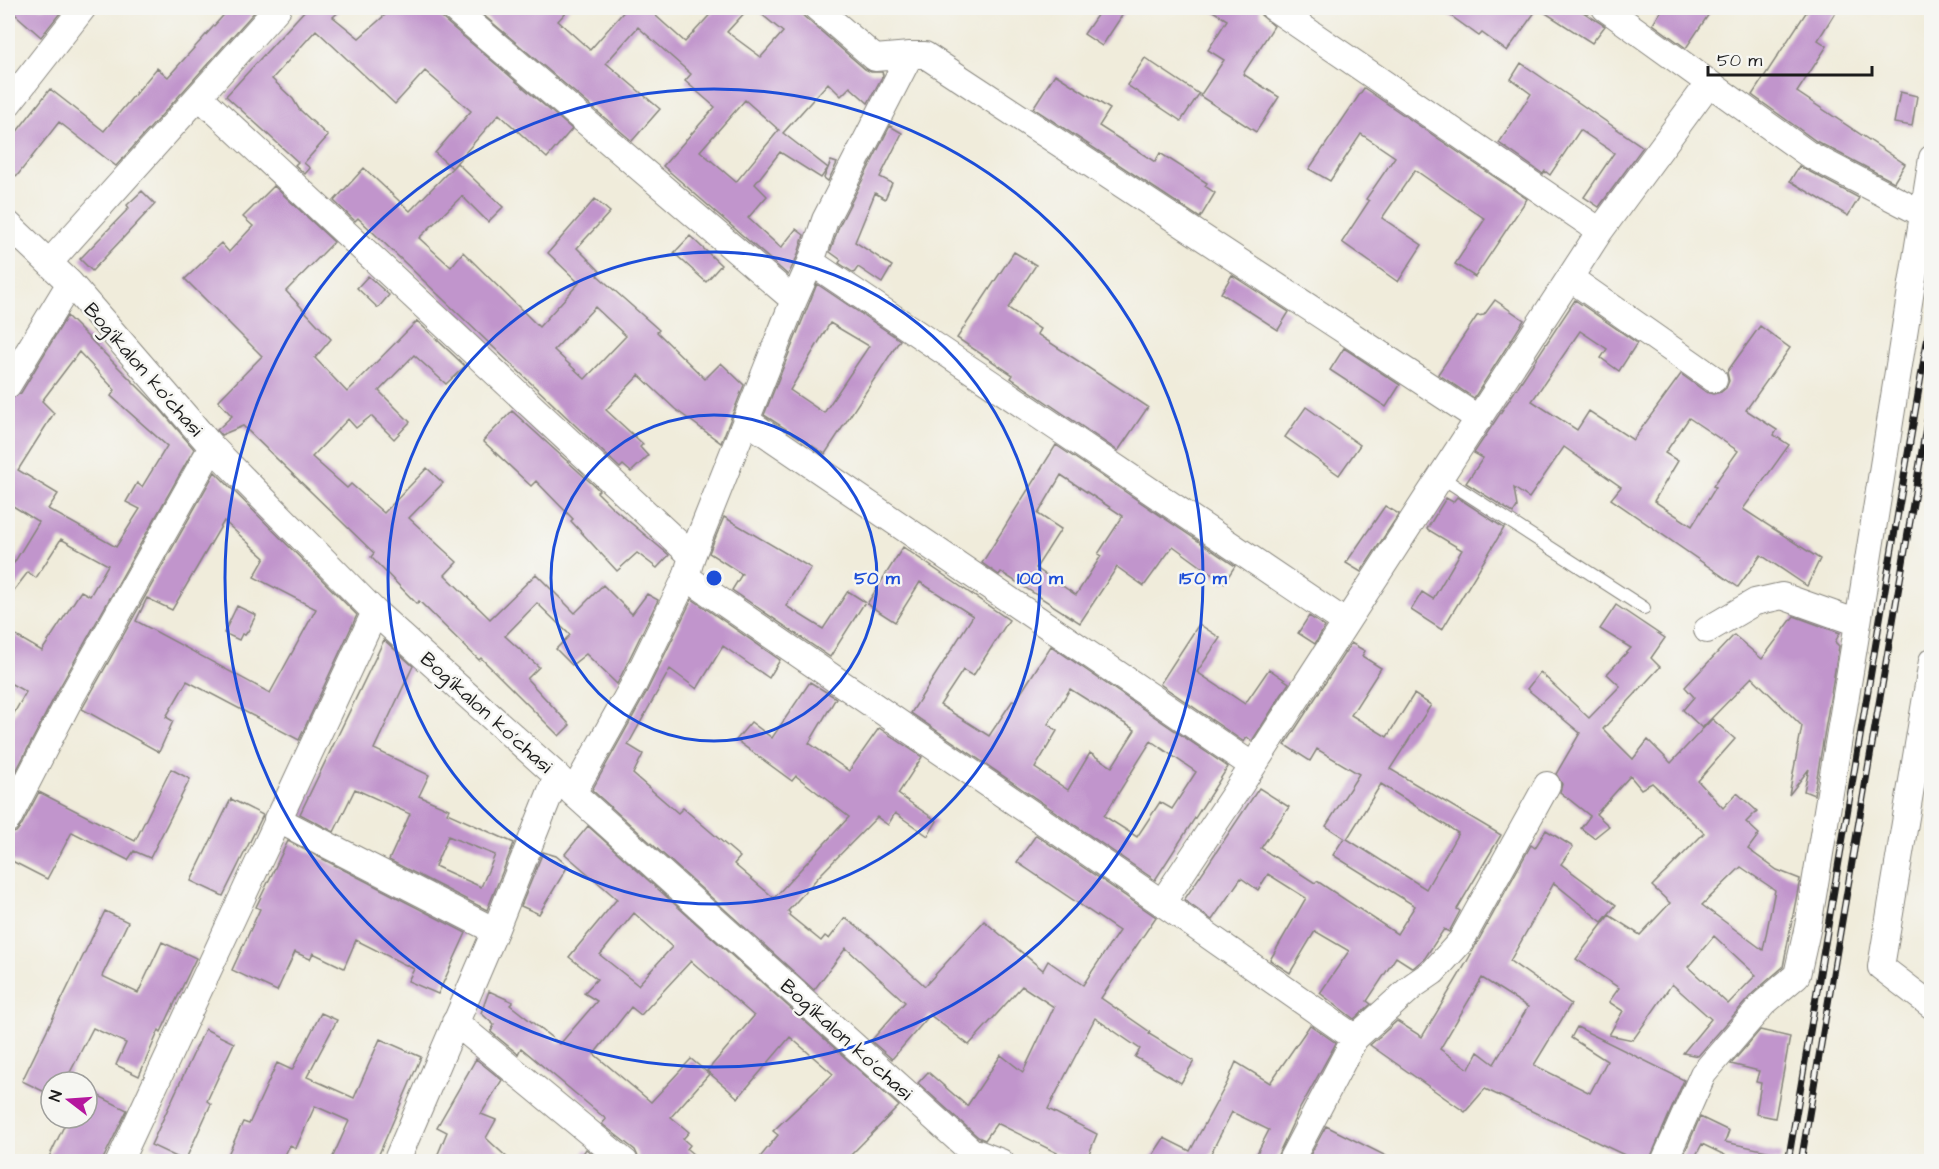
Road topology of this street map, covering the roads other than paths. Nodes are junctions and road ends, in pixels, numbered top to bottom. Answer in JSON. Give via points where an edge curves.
{"nodes":[{"id":1,"x":83,"y":8,"type":"edge"},
{"id":2,"x":278,"y":8,"type":"edge"},
{"id":3,"x":453,"y":8,"type":"edge"},
{"id":4,"x":817,"y":8,"type":"edge"},
{"id":5,"x":1274,"y":8,"type":"edge"},
{"id":6,"x":1605,"y":8,"type":"edge"},
{"id":7,"x":910,"y":55,"type":"junction"},
{"id":8,"x":1709,"y":83,"type":"junction"},
{"id":9,"x":199,"y":96,"type":"junction"},
{"id":10,"x":8,"y":104,"type":"edge"},
{"id":11,"x":1932,"y":158,"type":"edge"},
{"id":12,"x":1923,"y":214,"type":"junction"},
{"id":13,"x":8,"y":224,"type":"edge"},
{"id":14,"x":1600,"y":231,"type":"junction"},
{"id":15,"x":811,"y":262,"type":"junction"},
{"id":16,"x":49,"y":263,"type":"junction"},
{"id":17,"x":1570,"y":278,"type":"junction"},
{"id":18,"x":70,"y":283,"type":"junction"},
{"id":19,"x":794,"y":300,"type":"junction"},
{"id":20,"x":1714,"y":379,"type":"dead end"},
{"id":21,"x":8,"y":385,"type":"edge"},
{"id":22,"x":1479,"y":419,"type":"junction"},
{"id":23,"x":747,"y":421,"type":"junction"},
{"id":24,"x":212,"y":447,"type":"junction"},
{"id":25,"x":1441,"y":477,"type":"junction"},
{"id":26,"x":689,"y":567,"type":"junction"},
{"id":27,"x":1644,"y":608,"type":"dead end"},
{"id":28,"x":375,"y":612,"type":"junction"},
{"id":29,"x":1345,"y":622,"type":"junction"},
{"id":30,"x":1858,"y":623,"type":"junction"},
{"id":31,"x":1707,"y":630,"type":"dead end"},
{"id":32,"x":1932,"y":661,"type":"edge"},
{"id":33,"x":1253,"y":766,"type":"junction"},
{"id":34,"x":565,"y":784,"type":"junction"},
{"id":35,"x":1548,"y":785,"type":"dead end"},
{"id":36,"x":8,"y":819,"type":"edge"},
{"id":37,"x":277,"y":819,"type":"junction"},
{"id":38,"x":1162,"y":903,"type":"junction"},
{"id":39,"x":495,"y":931,"type":"junction"},
{"id":40,"x":1932,"y":1006,"type":"edge"},
{"id":41,"x":455,"y":1022,"type":"junction"},
{"id":42,"x":1355,"y":1038,"type":"junction"},
{"id":43,"x":119,"y":1161,"type":"edge"},
{"id":44,"x":396,"y":1161,"type":"edge"},
{"id":45,"x":625,"y":1161,"type":"edge"},
{"id":46,"x":1001,"y":1161,"type":"edge"},
{"id":47,"x":1290,"y":1161,"type":"edge"},
{"id":48,"x":1664,"y":1161,"type":"edge"}],
"edges":[{"from":1,"to":10,"type":"street"},
{"from":2,"to":9,"type":"street"},
{"from":3,"to":19,"type":"street"},
{"from":4,"to":7,"type":"street","via":[[875,58]]},
{"from":5,"to":14,"type":"street"},
{"from":6,"to":8,"type":"street"},
{"from":7,"to":15,"type":"street","via":[[825,220]]},
{"from":7,"to":22,"type":"street","via":[[925,55]]},
{"from":8,"to":12,"type":"street","via":[[1808,154]]},
{"from":8,"to":14,"type":"street"},
{"from":9,"to":16,"type":"street"},
{"from":9,"to":26,"type":"street"},
{"from":11,"to":12,"type":"street"},
{"from":12,"to":30,"type":"street"},
{"from":13,"to":16,"type":"street","name":"Bog'ikalon ko'chasi"},
{"from":14,"to":17,"type":"street"},
{"from":15,"to":19,"type":"street"},
{"from":15,"to":29,"type":"street"},
{"from":16,"to":18,"type":"street","name":"Bog'ikalon ko'chasi"},
{"from":17,"to":20,"type":"street"},
{"from":17,"to":22,"type":"street"},
{"from":18,"to":21,"type":"street"},
{"from":18,"to":24,"type":"street","name":"Bog'ikalon ko'chasi"},
{"from":19,"to":23,"type":"street"},
{"from":22,"to":25,"type":"street"},
{"from":23,"to":26,"type":"street"},
{"from":23,"to":33,"type":"street"},
{"from":24,"to":28,"type":"street","name":"Bog'ikalon ko'chasi"},
{"from":24,"to":36,"type":"street","via":[[70,699]]},
{"from":25,"to":27,"type":"lane"},
{"from":25,"to":29,"type":"street"},
{"from":26,"to":34,"type":"street","via":[[633,686]]},
{"from":26,"to":38,"type":"street"},
{"from":28,"to":34,"type":"street","name":"Bog'ikalon ko'chasi"},
{"from":28,"to":37,"type":"street"},
{"from":29,"to":33,"type":"street"},
{"from":30,"to":31,"type":"street","via":[[1782,596],[1755,602]]},
{"from":30,"to":48,"type":"street","via":[[1797,975],[1764,1003],[1703,1074]]},
{"from":32,"to":40,"type":"street","via":[[1881,966]]},
{"from":33,"to":38,"type":"street"},
{"from":34,"to":39,"type":"street"},
{"from":34,"to":46,"type":"street","name":"Bog'ikalon ko'chasi","via":[[970,1150]]},
{"from":35,"to":42,"type":"street","via":[[1461,941],[1433,972]]},
{"from":37,"to":39,"type":"street"},
{"from":37,"to":43,"type":"street"},
{"from":38,"to":42,"type":"street"},
{"from":39,"to":41,"type":"street"},
{"from":41,"to":44,"type":"street"},
{"from":41,"to":45,"type":"street"},
{"from":42,"to":47,"type":"street"}]}
